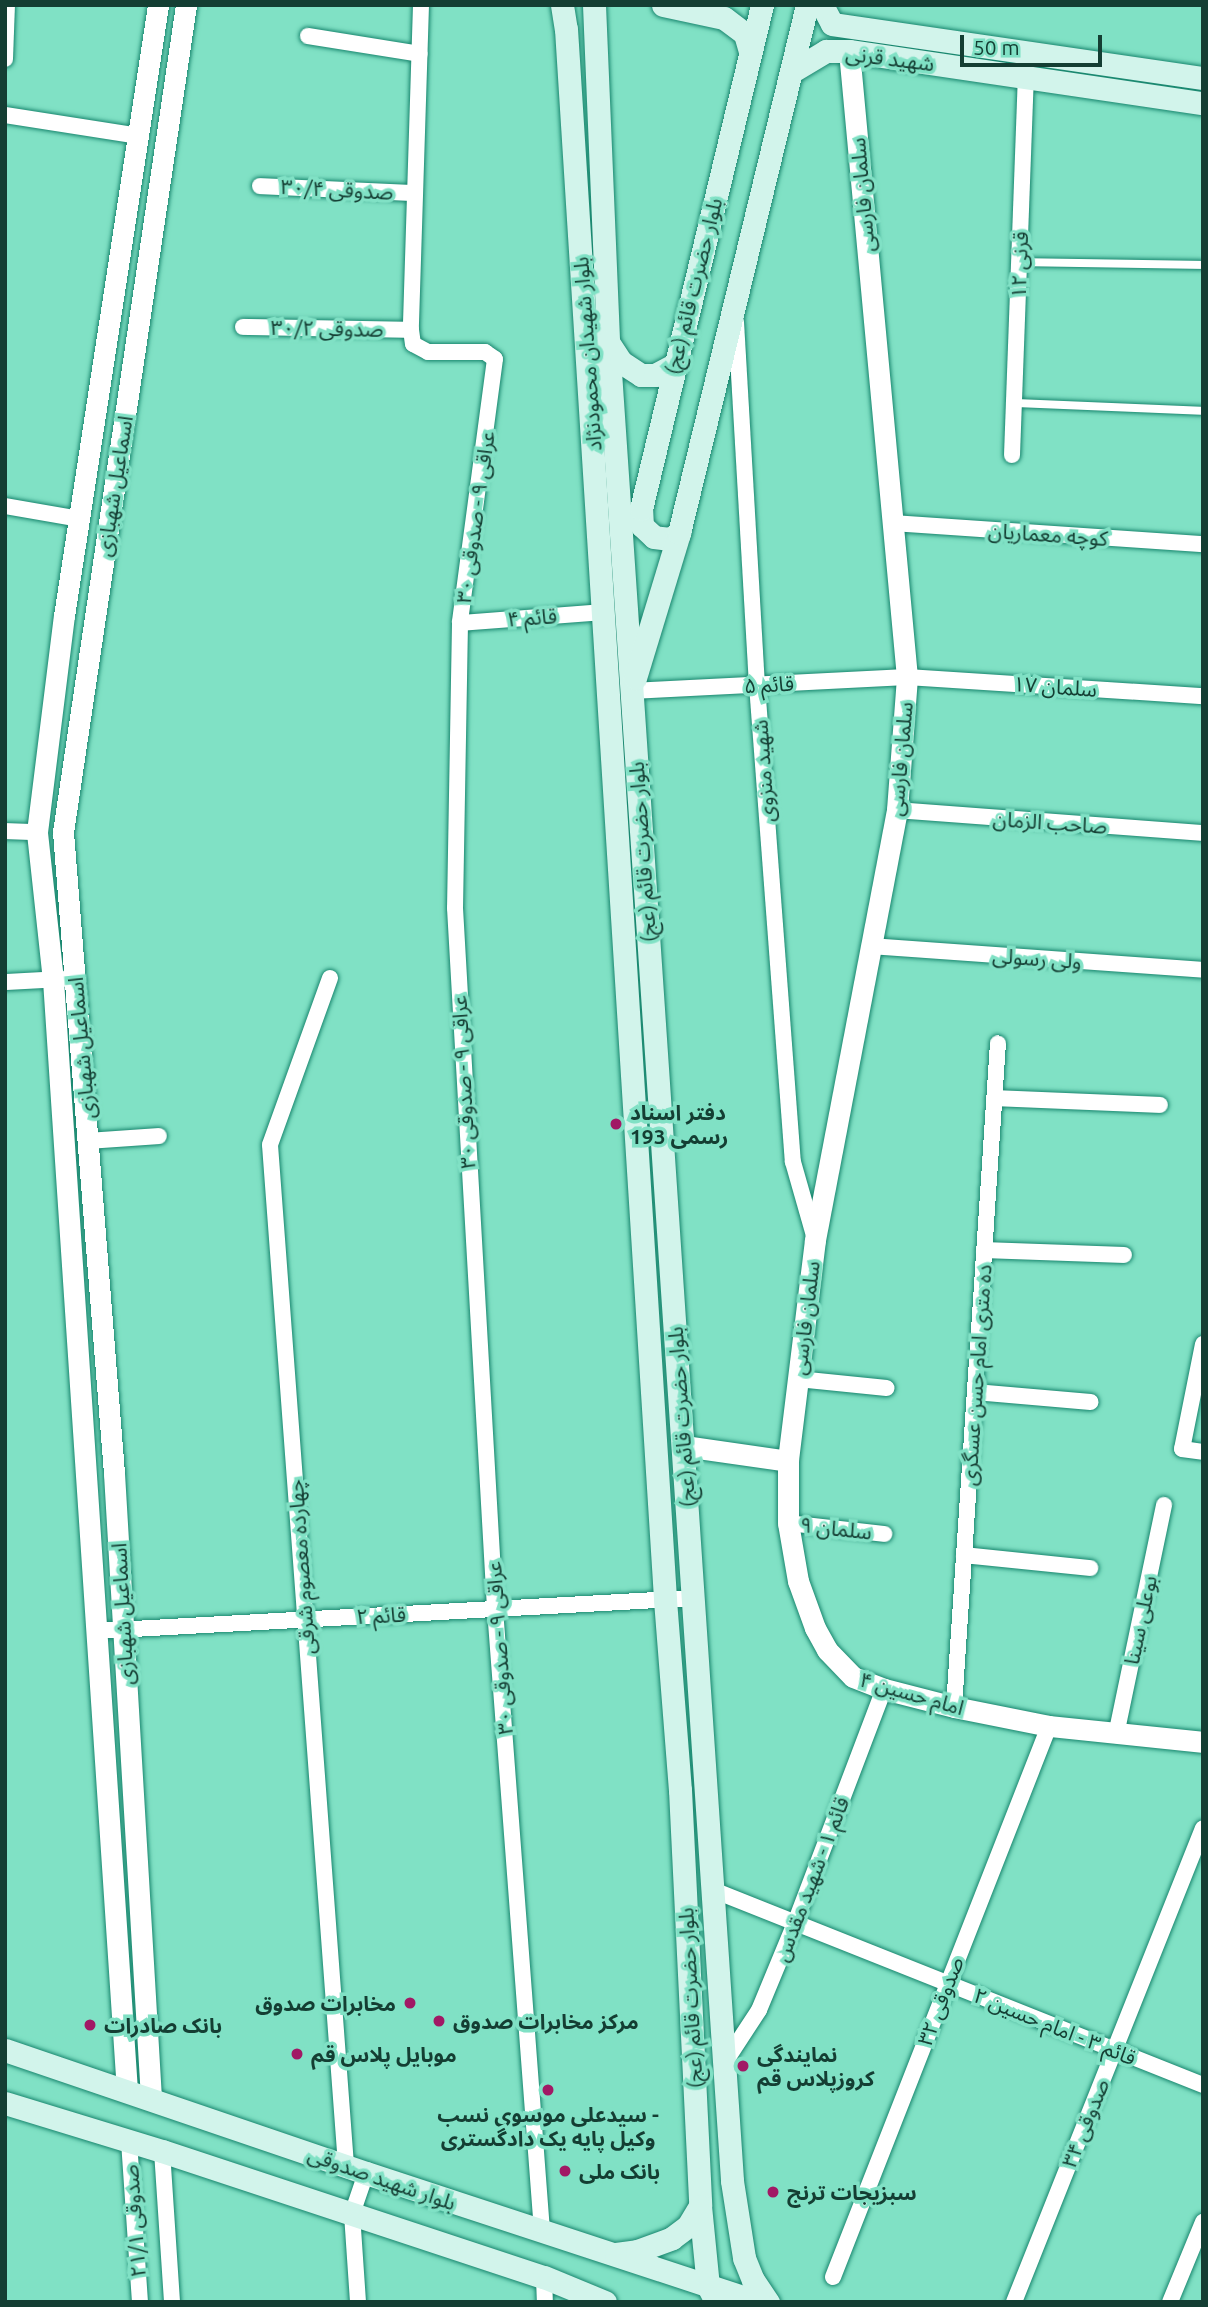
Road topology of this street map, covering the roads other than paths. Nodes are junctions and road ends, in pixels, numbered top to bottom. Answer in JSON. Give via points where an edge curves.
{"nodes":[{"id":1,"x":7,"y":5,"type":"edge"},
{"id":2,"x":158,"y":5,"type":"edge"},
{"id":3,"x":186,"y":5,"type":"edge"},
{"id":4,"x":421,"y":5,"type":"edge"},
{"id":5,"x":562,"y":5,"type":"edge"},
{"id":6,"x":594,"y":5,"type":"edge"},
{"id":7,"x":663,"y":5,"type":"edge"},
{"id":8,"x":745,"y":5,"type":"edge"},
{"id":9,"x":762,"y":5,"type":"edge"},
{"id":10,"x":807,"y":5,"type":"edge"},
{"id":11,"x":827,"y":15,"type":"edge"},
{"id":12,"x":724,"y":18,"type":"junction"},
{"id":13,"x":6,"y":24,"type":"edge"},
{"id":14,"x":308,"y":36,"type":"dead end"},
{"id":15,"x":750,"y":51,"type":"junction"},
{"id":16,"x":826,"y":51,"type":"junction"},
{"id":17,"x":849,"y":51,"type":"junction"},
{"id":18,"x":420,"y":54,"type":"junction"},
{"id":19,"x":5,"y":59,"type":"edge"},
{"id":20,"x":791,"y":72,"type":"junction"},
{"id":21,"x":1026,"y":75,"type":"junction"},
{"id":22,"x":1203,"y":78,"type":"edge"},
{"id":23,"x":1203,"y":103,"type":"edge"},
{"id":24,"x":5,"y":115,"type":"edge"},
{"id":25,"x":139,"y":136,"type":"junction"},
{"id":26,"x":260,"y":186,"type":"dead end"},
{"id":27,"x":415,"y":193,"type":"junction"},
{"id":28,"x":1019,"y":262,"type":"junction"},
{"id":29,"x":1203,"y":265,"type":"edge"},
{"id":30,"x":735,"y":298,"type":"junction"},
{"id":31,"x":243,"y":327,"type":"dead end"},
{"id":32,"x":411,"y":330,"type":"junction"},
{"id":33,"x":608,"y":342,"type":"junction"},
{"id":34,"x":674,"y":365,"type":"junction"},
{"id":35,"x":1014,"y":403,"type":"junction"},
{"id":36,"x":1203,"y":411,"type":"edge"},
{"id":37,"x":1012,"y":456,"type":"dead end"},
{"id":38,"x":5,"y":506,"type":"edge"},
{"id":39,"x":80,"y":519,"type":"junction"},
{"id":40,"x":893,"y":523,"type":"junction"},
{"id":41,"x":679,"y":533,"type":"junction"},
{"id":42,"x":1203,"y":544,"type":"edge"},
{"id":43,"x":603,"y":612,"type":"junction"},
{"id":44,"x":460,"y":623,"type":"junction"},
{"id":45,"x":907,"y":677,"type":"junction"},
{"id":46,"x":757,"y":685,"type":"junction"},
{"id":47,"x":631,"y":691,"type":"junction"},
{"id":48,"x":1203,"y":696,"type":"edge"},
{"id":49,"x":609,"y":703,"type":"joint"},
{"id":50,"x":897,"y":810,"type":"junction"},
{"id":51,"x":5,"y":831,"type":"edge"},
{"id":52,"x":37,"y":832,"type":"junction"},
{"id":53,"x":1203,"y":833,"type":"edge"},
{"id":54,"x":871,"y":946,"type":"junction"},
{"id":55,"x":1203,"y":970,"type":"edge"},
{"id":56,"x":76,"y":978,"type":"junction"},
{"id":57,"x":330,"y":978,"type":"dead end"},
{"id":58,"x":53,"y":980,"type":"junction"},
{"id":59,"x":5,"y":982,"type":"edge"},
{"id":60,"x":998,"y":1043,"type":"dead end"},
{"id":61,"x":995,"y":1098,"type":"junction"},
{"id":62,"x":1160,"y":1105,"type":"dead end"},
{"id":63,"x":159,"y":1136,"type":"dead end"},
{"id":64,"x":88,"y":1141,"type":"junction"},
{"id":65,"x":815,"y":1240,"type":"junction"},
{"id":66,"x":984,"y":1250,"type":"junction"},
{"id":67,"x":1124,"y":1255,"type":"dead end"},
{"id":68,"x":1203,"y":1343,"type":"edge"},
{"id":69,"x":798,"y":1379,"type":"junction"},
{"id":70,"x":887,"y":1388,"type":"dead end"},
{"id":71,"x":975,"y":1392,"type":"junction"},
{"id":72,"x":1091,"y":1402,"type":"dead end"},
{"id":73,"x":684,"y":1446,"type":"junction"},
{"id":74,"x":1203,"y":1452,"type":"edge"},
{"id":75,"x":788,"y":1461,"type":"junction"},
{"id":76,"x":1164,"y":1505,"type":"dead end"},
{"id":77,"x":788,"y":1523,"type":"junction"},
{"id":78,"x":884,"y":1534,"type":"dead end"},
{"id":79,"x":964,"y":1555,"type":"junction"},
{"id":80,"x":1090,"y":1568,"type":"dead end"},
{"id":81,"x":693,"y":1598,"type":"junction"},
{"id":82,"x":665,"y":1600,"type":"junction"},
{"id":83,"x":495,"y":1609,"type":"junction"},
{"id":84,"x":305,"y":1620,"type":"junction"},
{"id":85,"x":123,"y":1630,"type":"junction"},
{"id":86,"x":97,"y":1631,"type":"junction"},
{"id":87,"x":884,"y":1689,"type":"junction"},
{"id":88,"x":954,"y":1707,"type":"junction"},
{"id":89,"x":1049,"y":1726,"type":"junction"},
{"id":90,"x":1116,"y":1735,"type":"junction"},
{"id":91,"x":1203,"y":1741,"type":"edge"},
{"id":92,"x":1203,"y":1828,"type":"edge"},
{"id":93,"x":713,"y":1890,"type":"junction"},
{"id":94,"x":795,"y":1923,"type":"junction"},
{"id":95,"x":947,"y":1984,"type":"junction"},
{"id":96,"x":1115,"y":2049,"type":"junction"},
{"id":97,"x":5,"y":2050,"type":"edge"},
{"id":98,"x":725,"y":2062,"type":"junction"},
{"id":99,"x":1203,"y":2085,"type":"edge"},
{"id":100,"x":127,"y":2091,"type":"junction"},
{"id":101,"x":151,"y":2098,"type":"junction"},
{"id":102,"x":5,"y":2103,"type":"edge"},
{"id":103,"x":129,"y":2141,"type":"junction"},
{"id":104,"x":162,"y":2151,"type":"junction"},
{"id":105,"x":356,"y":2170,"type":"junction"},
{"id":106,"x":700,"y":2206,"type":"junction"},
{"id":107,"x":352,"y":2214,"type":"junction"},
{"id":108,"x":1203,"y":2222,"type":"edge"},
{"id":109,"x":542,"y":2231,"type":"junction"},
{"id":110,"x":614,"y":2255,"type":"junction"},
{"id":111,"x":744,"y":2258,"type":"junction"},
{"id":112,"x":544,"y":2277,"type":"junction"},
{"id":113,"x":833,"y":2277,"type":"dead end"},
{"id":114,"x":711,"y":2295,"type":"edge"},
{"id":115,"x":140,"y":2302,"type":"edge"},
{"id":116,"x":172,"y":2302,"type":"edge"},
{"id":117,"x":358,"y":2302,"type":"edge"},
{"id":118,"x":545,"y":2302,"type":"edge"},
{"id":119,"x":606,"y":2302,"type":"edge"},
{"id":120,"x":760,"y":2302,"type":"edge"},
{"id":121,"x":768,"y":2302,"type":"edge"},
{"id":122,"x":1014,"y":2302,"type":"edge"},
{"id":123,"x":1170,"y":2302,"type":"edge"}],
"edges":[{"from":1,"to":13,"type":"street"},
{"from":2,"to":25,"type":"street","name":"اسماعیل شهبازی"},
{"from":3,"to":56,"type":"street","name":"اسماعیل شهبازی","via":[[63,832]]},
{"from":4,"to":18,"type":"street"},
{"from":5,"to":43,"type":"main road","name":"بلوار شهیدان محمودنژاد"},
{"from":6,"to":33,"type":"main road","name":"بلوار شهیدان محمودنژاد"},
{"from":7,"to":12,"type":"main road"},
{"from":8,"to":12,"type":"main road","via":[[744,11]]},
{"from":9,"to":15,"type":"main road","name":"بلوار حضرت قائم (عج)"},
{"from":10,"to":20,"type":"main road","name":"بلوار حضرت قائم (عج)"},
{"from":11,"to":16,"type":"main road","via":[[818,41]]},
{"from":11,"to":22,"type":"main road","name":"شهید قرنی"},
{"from":12,"to":15,"type":"main road","via":[[745,34]]},
{"from":13,"to":19,"type":"street"},
{"from":14,"to":18,"type":"street"},
{"from":15,"to":34,"type":"main road","name":"بلوار حضرت قائم (عج)"},
{"from":16,"to":17,"type":"main road","name":"شهید قرنی"},
{"from":16,"to":20,"type":"main road","name":"شهید قرنی"},
{"from":17,"to":21,"type":"main road","name":"شهید قرنی"},
{"from":17,"to":40,"type":"street","name":"سلمان فارسی"},
{"from":18,"to":27,"type":"street"},
{"from":20,"to":30,"type":"main road","name":"بلوار حضرت قائم (عج)"},
{"from":21,"to":23,"type":"main road","name":"شهید قرنی"},
{"from":21,"to":28,"type":"street","name":"قرنی ۱۲"},
{"from":24,"to":25,"type":"street"},
{"from":25,"to":39,"type":"street","name":"اسماعیل شهبازی"},
{"from":26,"to":27,"type":"street","name":"صدوقی ۳۰/۴"},
{"from":27,"to":32,"type":"street"},
{"from":28,"to":29,"type":"lane"},
{"from":28,"to":35,"type":"street","name":"قرنی ۱۲"},
{"from":30,"to":41,"type":"main road","name":"بلوار حضرت قائم (عج)"},
{"from":30,"to":46,"type":"street","name":"شهید منزوی"},
{"from":31,"to":32,"type":"street","name":"صدوقی ۳۰/۲"},
{"from":32,"to":44,"type":"street","name":"عراقی ۹ - صدوقی ۳۰","via":[[414,344],[428,352],[485,352],[495,359]]},
{"from":33,"to":34,"type":"main road","via":[[621,362],[641,376]]},
{"from":33,"to":47,"type":"main road","name":"بلوار شهیدان محمودنژاد"},
{"from":34,"to":41,"type":"main road","name":"بلوار حضرت قائم (عج)","via":[[640,509],[642,526],[654,537],[670,539]]},
{"from":35,"to":36,"type":"lane"},
{"from":35,"to":37,"type":"street","name":"قرنی ۱۲"},
{"from":38,"to":39,"type":"street"},
{"from":39,"to":52,"type":"street","name":"اسماعیل شهبازی"},
{"from":40,"to":42,"type":"street","name":"کوچه معماریان"},
{"from":40,"to":45,"type":"street","name":"سلمان فارسی"},
{"from":41,"to":47,"type":"main road","name":"بلوار حضرت قائم (عج)"},
{"from":43,"to":44,"type":"street","name":"قائم ۴"},
{"from":43,"to":49,"type":"main road","name":"بلوار شهیدان محمودنژاد"},
{"from":44,"to":83,"type":"street","name":"عراقی ۹ - صدوقی ۳۰","via":[[455,908]]},
{"from":45,"to":46,"type":"street","name":"قائم ۵"},
{"from":45,"to":48,"type":"street","name":"سلمان ۱۷"},
{"from":45,"to":50,"type":"street","name":"سلمان فارسی"},
{"from":46,"to":47,"type":"street","name":"قائم ۵"},
{"from":46,"to":65,"type":"street","name":"شهید منزوی","via":[[793,1162]]},
{"from":47,"to":73,"type":"main road","name":"بلوار حضرت قائم (عج)"},
{"from":49,"to":82,"type":"main road","name":"بلوار حضرت قائم (عج)"},
{"from":50,"to":53,"type":"street","name":"صاحب الزمان"},
{"from":50,"to":54,"type":"street","name":"سلمان فارسی"},
{"from":51,"to":52,"type":"street"},
{"from":52,"to":58,"type":"street","name":"اسماعیل شهبازی"},
{"from":54,"to":55,"type":"street","name":"ولی رسولی"},
{"from":54,"to":65,"type":"street","name":"سلمان فارسی"},
{"from":56,"to":58,"type":"street"},
{"from":56,"to":64,"type":"street","name":"اسماعیل شهبازی"},
{"from":57,"to":84,"type":"street","name":"چهارده معصوم شرقی","via":[[270,1144]]},
{"from":58,"to":59,"type":"street"},
{"from":58,"to":86,"type":"street","name":"اسماعیل شهبازی"},
{"from":60,"to":61,"type":"street","name":"ده متری امام حسن عسگری"},
{"from":61,"to":62,"type":"street"},
{"from":61,"to":66,"type":"street","name":"ده متری امام حسن عسگری"},
{"from":63,"to":64,"type":"street"},
{"from":64,"to":85,"type":"street","name":"اسماعیل شهبازی"},
{"from":65,"to":69,"type":"street","name":"سلمان فارسی"},
{"from":66,"to":67,"type":"street"},
{"from":66,"to":71,"type":"street","name":"ده متری امام حسن عسگری"},
{"from":68,"to":74,"type":"street","via":[[1182,1449]]},
{"from":69,"to":70,"type":"street"},
{"from":69,"to":75,"type":"street","name":"سلمان فارسی"},
{"from":71,"to":72,"type":"street"},
{"from":71,"to":79,"type":"street","name":"ده متری امام حسن عسگری"},
{"from":73,"to":75,"type":"street"},
{"from":73,"to":81,"type":"main road","name":"بلوار حضرت قائم (عج)"},
{"from":75,"to":77,"type":"street","name":"امام حسین ۴"},
{"from":76,"to":90,"type":"street","name":"بوعلی سینا"},
{"from":77,"to":78,"type":"street","name":"سلمان ۹"},
{"from":77,"to":87,"type":"street","name":"امام حسین ۴","via":[[798,1581],[815,1628],[853,1677]]},
{"from":79,"to":80,"type":"street"},
{"from":79,"to":88,"type":"street","name":"ده متری امام حسن عسگری"},
{"from":81,"to":82,"type":"street","name":"قائم ۲"},
{"from":81,"to":93,"type":"main road","name":"بلوار حضرت قائم (عج)"},
{"from":82,"to":83,"type":"street","name":"قائم ۲"},
{"from":82,"to":106,"type":"main road","name":"بلوار حضرت قائم (عج)","via":[[680,1790]]},
{"from":83,"to":84,"type":"street","name":"قائم ۲"},
{"from":83,"to":109,"type":"street","name":"عراقی ۹ - صدوقی ۳۰"},
{"from":84,"to":85,"type":"street","name":"قائم ۲"},
{"from":84,"to":105,"type":"street","name":"چهارده معصوم شرقی"},
{"from":85,"to":86,"type":"street","name":"قائم ۲"},
{"from":85,"to":101,"type":"street","name":"اسماعیل شهبازی"},
{"from":86,"to":100,"type":"street","name":"اسماعیل شهبازی"},
{"from":87,"to":88,"type":"street","name":"امام حسین ۴"},
{"from":87,"to":94,"type":"street","name":"قائم ۱ - شهید مقدس"},
{"from":88,"to":89,"type":"street","name":"امام حسین ۴"},
{"from":89,"to":90,"type":"street","name":"امام حسین ۴"},
{"from":89,"to":95,"type":"street","name":"صدوقی ۳۲"},
{"from":90,"to":91,"type":"street","name":"امام حسین ۴"},
{"from":92,"to":96,"type":"street","name":"صدوقی ۳۴"},
{"from":93,"to":94,"type":"street","name":"قائم ۳ - امام حسین ۲"},
{"from":93,"to":98,"type":"main road","name":"بلوار حضرت قائم (عج)"},
{"from":94,"to":95,"type":"street","name":"قائم ۳ - امام حسین ۲"},
{"from":94,"to":98,"type":"street","name":"قائم ۱ - شهید مقدس","via":[[759,2010]]},
{"from":95,"to":96,"type":"street","name":"قائم ۳ - امام حسین ۲"},
{"from":95,"to":113,"type":"street","name":"صدوقی ۳۲"},
{"from":96,"to":99,"type":"street","name":"قائم ۳ - امام حسین ۲"},
{"from":96,"to":122,"type":"street","name":"صدوقی ۳۴"},
{"from":97,"to":100,"type":"main road","name":"بلوار شهید صدوقی"},
{"from":98,"to":111,"type":"main road","name":"بلوار حضرت قائم (عج)","via":[[732,2181]]},
{"from":100,"to":101,"type":"main road","name":"بلوار شهید صدوقی"},
{"from":101,"to":105,"type":"main road","name":"بلوار شهید صدوقی"},
{"from":102,"to":103,"type":"main road","name":"بلوار شهید صدوقی"},
{"from":103,"to":104,"type":"main road","name":"بلوار شهید صدوقی"},
{"from":103,"to":115,"type":"street","name":"صدوقی ۲۱/۱"},
{"from":104,"to":107,"type":"main road","name":"بلوار شهید صدوقی"},
{"from":104,"to":116,"type":"street","name":"صدوقی ۲۱/۱"},
{"from":105,"to":107,"type":"street"},
{"from":105,"to":109,"type":"main road","name":"بلوار شهید صدوقی"},
{"from":106,"to":110,"type":"main road","via":[[688,2226],[672,2238]]},
{"from":106,"to":114,"type":"main road","name":"بلوار حضرت قائم (عج)"},
{"from":107,"to":112,"type":"main road","name":"بلوار شهید صدوقی"},
{"from":107,"to":117,"type":"street"},
{"from":108,"to":123,"type":"street"},
{"from":109,"to":110,"type":"main road","name":"بلوار شهید صدوقی"},
{"from":110,"to":114,"type":"main road","name":"بلوار شهید صدوقی"},
{"from":111,"to":114,"type":"main road"},
{"from":111,"to":121,"type":"main road","name":"بلوار حضرت قائم (عج)"},
{"from":112,"to":118,"type":"street"},
{"from":112,"to":119,"type":"main road","name":"بلوار شهید صدوقی"},
{"from":114,"to":120,"type":"main road","name":"بلوار شهید صدوقی"}]}
